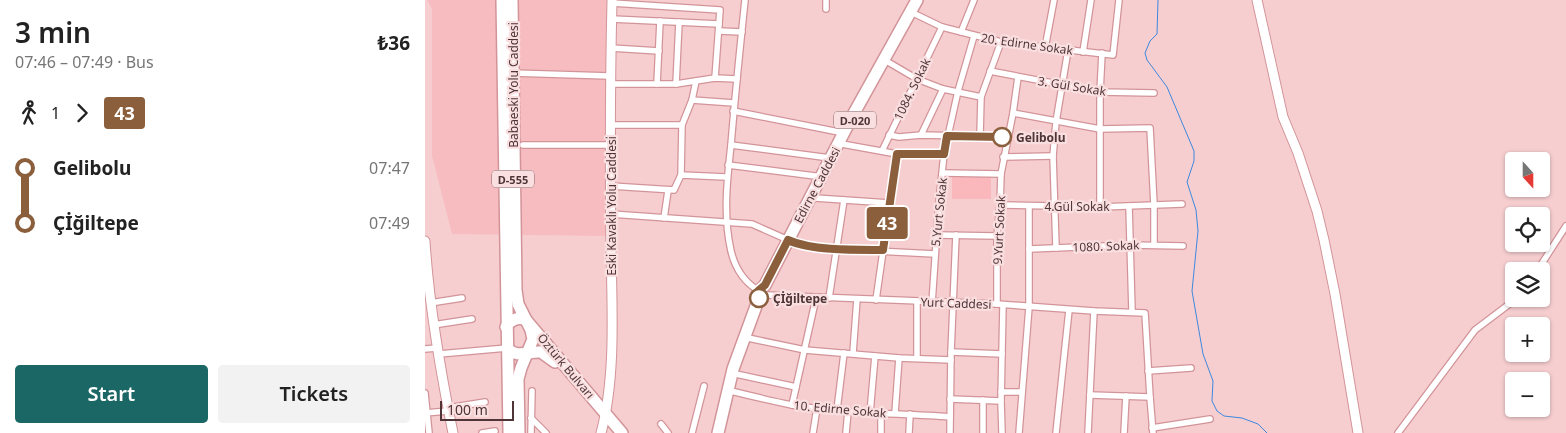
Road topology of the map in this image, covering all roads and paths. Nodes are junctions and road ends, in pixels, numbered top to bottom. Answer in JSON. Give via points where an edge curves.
{"nodes":[{"id":1,"x":502,"y":0,"type":"edge"},
{"id":2,"x":512,"y":0,"type":"edge"},
{"id":3,"x":745,"y":0,"type":"edge"},
{"id":4,"x":826,"y":0,"type":"edge"},
{"id":5,"x":915,"y":0,"type":"edge"},
{"id":6,"x":974,"y":0,"type":"edge"},
{"id":7,"x":1054,"y":0,"type":"edge"},
{"id":8,"x":1091,"y":0,"type":"edge"},
{"id":9,"x":1119,"y":0,"type":"edge"},
{"id":10,"x":1257,"y":0,"type":"edge"},
{"id":11,"x":612,"y":1,"type":"edge"},
{"id":12,"x":826,"y":9,"type":"dead end"},
{"id":13,"x":915,"y":14,"type":"junction"},
{"id":14,"x":612,"y":19,"type":"junction"},
{"id":15,"x":660,"y":21,"type":"junction"},
{"id":16,"x":679,"y":22,"type":"junction"},
{"id":17,"x":719,"y":24,"type":"junction"},
{"id":18,"x":942,"y":27,"type":"junction"},
{"id":19,"x":719,"y":31,"type":"junction"},
{"id":20,"x":742,"y":32,"type":"junction"},
{"id":21,"x":961,"y":32,"type":"junction"},
{"id":22,"x":975,"y":36,"type":"junction"},
{"id":23,"x":1001,"y":42,"type":"junction"},
{"id":24,"x":611,"y":48,"type":"junction"},
{"id":25,"x":1045,"y":48,"type":"junction"},
{"id":26,"x":659,"y":50,"type":"junction"},
{"id":27,"x":1068,"y":50,"type":"junction"},
{"id":28,"x":1083,"y":52,"type":"junction"},
{"id":29,"x":1102,"y":53,"type":"junction"},
{"id":30,"x":888,"y":62,"type":"junction"},
{"id":31,"x":990,"y":72,"type":"junction"},
{"id":32,"x":512,"y":73,"type":"junction"},
{"id":33,"x":1018,"y":77,"type":"junction"},
{"id":34,"x":715,"y":78,"type":"junction"},
{"id":35,"x":737,"y":79,"type":"junction"},
{"id":36,"x":917,"y":79,"type":"junction"},
{"id":37,"x":610,"y":80,"type":"junction"},
{"id":38,"x":695,"y":81,"type":"junction"},
{"id":39,"x":657,"y":84,"type":"junction"},
{"id":40,"x":675,"y":84,"type":"junction"},
{"id":41,"x":1063,"y":85,"type":"junction"},
{"id":42,"x":943,"y":89,"type":"junction"},
{"id":43,"x":958,"y":91,"type":"junction"},
{"id":44,"x":1099,"y":92,"type":"junction"},
{"id":45,"x":1154,"y":93,"type":"dead end"},
{"id":46,"x":981,"y":97,"type":"junction"},
{"id":47,"x":692,"y":100,"type":"junction"},
{"id":48,"x":734,"y":103,"type":"junction"},
{"id":49,"x":733,"y":111,"type":"junction"},
{"id":50,"x":1013,"y":113,"type":"junction"},
{"id":51,"x":1056,"y":122,"type":"junction"},
{"id":52,"x":611,"y":125,"type":"junction"},
{"id":53,"x":683,"y":125,"type":"junction"},
{"id":54,"x":1100,"y":129,"type":"junction"},
{"id":55,"x":921,"y":134,"type":"junction"},
{"id":56,"x":889,"y":135,"type":"junction"},
{"id":57,"x":947,"y":136,"type":"junction"},
{"id":58,"x":980,"y":136,"type":"junction"},
{"id":59,"x":843,"y":138,"type":"junction"},
{"id":60,"x":1008,"y":138,"type":"junction"},
{"id":61,"x":731,"y":144,"type":"junction"},
{"id":62,"x":523,"y":145,"type":"dead end"},
{"id":63,"x":611,"y":145,"type":"junction"},
{"id":64,"x":882,"y":151,"type":"junction"},
{"id":65,"x":897,"y":154,"type":"junction"},
{"id":66,"x":944,"y":154,"type":"junction"},
{"id":67,"x":1053,"y":156,"type":"junction"},
{"id":68,"x":1003,"y":157,"type":"junction"},
{"id":69,"x":830,"y":158,"type":"junction"},
{"id":70,"x":728,"y":165,"type":"junction"},
{"id":71,"x":943,"y":173,"type":"junction"},
{"id":72,"x":1001,"y":174,"type":"junction"},
{"id":73,"x":681,"y":175,"type":"junction"},
{"id":74,"x":726,"y":177,"type":"junction"},
{"id":75,"x":823,"y":177,"type":"junction"},
{"id":76,"x":611,"y":186,"type":"junction"},
{"id":77,"x":667,"y":191,"type":"junction"},
{"id":78,"x":815,"y":198,"type":"junction"},
{"id":79,"x":844,"y":200,"type":"junction"},
{"id":80,"x":889,"y":203,"type":"junction"},
{"id":81,"x":1182,"y":204,"type":"dead end"},
{"id":82,"x":1000,"y":205,"type":"junction"},
{"id":83,"x":1154,"y":205,"type":"junction"},
{"id":84,"x":1029,"y":206,"type":"junction"},
{"id":85,"x":1055,"y":206,"type":"junction"},
{"id":86,"x":1129,"y":206,"type":"junction"},
{"id":87,"x":1100,"y":207,"type":"junction"},
{"id":88,"x":611,"y":214,"type":"junction"},
{"id":89,"x":664,"y":218,"type":"junction"},
{"id":90,"x":727,"y":221,"type":"junction"},
{"id":91,"x":1566,"y":226,"type":"edge"},
{"id":92,"x":936,"y":235,"type":"junction"},
{"id":93,"x":956,"y":235,"type":"junction"},
{"id":94,"x":997,"y":236,"type":"junction"},
{"id":95,"x":425,"y":241,"type":"edge"},
{"id":96,"x":790,"y":241,"type":"junction"},
{"id":97,"x":1130,"y":245,"type":"junction"},
{"id":98,"x":1154,"y":245,"type":"junction"},
{"id":99,"x":1183,"y":246,"type":"dead end"},
{"id":100,"x":1056,"y":248,"type":"junction"},
{"id":101,"x":837,"y":249,"type":"junction"},
{"id":102,"x":1029,"y":249,"type":"junction"},
{"id":103,"x":883,"y":250,"type":"junction"},
{"id":104,"x":935,"y":254,"type":"junction"},
{"id":105,"x":425,"y":256,"type":"edge"},
{"id":106,"x":1543,"y":262,"type":"edge"},
{"id":107,"x":426,"y":287,"type":"edge"},
{"id":108,"x":763,"y":293,"type":"junction"},
{"id":109,"x":462,"y":298,"type":"dead end"},
{"id":110,"x":816,"y":298,"type":"junction"},
{"id":111,"x":829,"y":298,"type":"junction"},
{"id":112,"x":857,"y":299,"type":"junction"},
{"id":113,"x":876,"y":300,"type":"junction"},
{"id":114,"x":917,"y":302,"type":"junction"},
{"id":115,"x":932,"y":302,"type":"junction"},
{"id":116,"x":430,"y":303,"type":"junction"},
{"id":117,"x":954,"y":304,"type":"junction"},
{"id":118,"x":1000,"y":305,"type":"junction"},
{"id":119,"x":1029,"y":307,"type":"junction"},
{"id":120,"x":1505,"y":307,"type":"edge"},
{"id":121,"x":1069,"y":310,"type":"junction"},
{"id":122,"x":1133,"y":311,"type":"junction"},
{"id":123,"x":1094,"y":312,"type":"junction"},
{"id":124,"x":472,"y":319,"type":"dead end"},
{"id":125,"x":526,"y":320,"type":"junction"},
{"id":126,"x":433,"y":324,"type":"junction"},
{"id":127,"x":507,"y":327,"type":"junction"},
{"id":128,"x":748,"y":338,"type":"junction"},
{"id":129,"x":507,"y":348,"type":"junction"},
{"id":130,"x":425,"y":349,"type":"edge"},
{"id":131,"x":805,"y":350,"type":"junction"},
{"id":132,"x":438,"y":351,"type":"junction"},
{"id":133,"x":951,"y":352,"type":"junction"},
{"id":134,"x":528,"y":353,"type":"junction"},
{"id":135,"x":844,"y":353,"type":"junction"},
{"id":136,"x":853,"y":353,"type":"junction"},
{"id":137,"x":1002,"y":354,"type":"junction"},
{"id":138,"x":875,"y":356,"type":"junction"},
{"id":139,"x":899,"y":358,"type":"junction"},
{"id":140,"x":917,"y":358,"type":"junction"},
{"id":141,"x":951,"y":360,"type":"junction"},
{"id":142,"x":1191,"y":368,"type":"dead end"},
{"id":143,"x":1148,"y":371,"type":"junction"},
{"id":144,"x":737,"y":374,"type":"junction"},
{"id":145,"x":704,"y":386,"type":"dead end"},
{"id":146,"x":796,"y":387,"type":"junction"},
{"id":147,"x":532,"y":391,"type":"dead end"},
{"id":148,"x":731,"y":391,"type":"junction"},
{"id":149,"x":1001,"y":392,"type":"junction"},
{"id":150,"x":1022,"y":392,"type":"junction"},
{"id":151,"x":425,"y":393,"type":"edge"},
{"id":152,"x":1090,"y":395,"type":"junction"},
{"id":153,"x":1126,"y":396,"type":"junction"},
{"id":154,"x":1150,"y":397,"type":"junction"},
{"id":155,"x":950,"y":399,"type":"junction"},
{"id":156,"x":983,"y":400,"type":"junction"},
{"id":157,"x":1001,"y":401,"type":"junction"},
{"id":158,"x":485,"y":402,"type":"dead end"},
{"id":159,"x":792,"y":405,"type":"junction"},
{"id":160,"x":817,"y":408,"type":"junction"},
{"id":161,"x":448,"y":409,"type":"junction"},
{"id":162,"x":837,"y":410,"type":"junction"},
{"id":163,"x":848,"y":411,"type":"junction"},
{"id":164,"x":427,"y":413,"type":"edge"},
{"id":165,"x":870,"y":413,"type":"junction"},
{"id":166,"x":881,"y":413,"type":"junction"},
{"id":167,"x":895,"y":414,"type":"junction"},
{"id":168,"x":910,"y":414,"type":"junction"},
{"id":169,"x":950,"y":416,"type":"junction"},
{"id":170,"x":531,"y":418,"type":"junction"},
{"id":171,"x":1210,"y":419,"type":"dead end"},
{"id":172,"x":603,"y":422,"type":"edge"},
{"id":173,"x":661,"y":424,"type":"dead end"},
{"id":174,"x":1153,"y":430,"type":"edge"},
{"id":175,"x":495,"y":431,"type":"dead end"},
{"id":176,"x":429,"y":433,"type":"edge"},
{"id":177,"x":453,"y":433,"type":"edge"},
{"id":178,"x":483,"y":433,"type":"edge"},
{"id":179,"x":509,"y":433,"type":"edge"},
{"id":180,"x":519,"y":433,"type":"edge"},
{"id":181,"x":531,"y":433,"type":"edge"},
{"id":182,"x":546,"y":433,"type":"edge"},
{"id":183,"x":614,"y":433,"type":"edge"},
{"id":184,"x":622,"y":433,"type":"edge"},
{"id":185,"x":668,"y":433,"type":"edge"},
{"id":186,"x":692,"y":433,"type":"edge"},
{"id":187,"x":718,"y":433,"type":"edge"},
{"id":188,"x":723,"y":433,"type":"edge"},
{"id":189,"x":813,"y":433,"type":"edge"},
{"id":190,"x":846,"y":433,"type":"edge"},
{"id":191,"x":881,"y":433,"type":"edge"},
{"id":192,"x":909,"y":433,"type":"edge"},
{"id":193,"x":950,"y":433,"type":"edge"},
{"id":194,"x":983,"y":433,"type":"edge"},
{"id":195,"x":1002,"y":433,"type":"edge"},
{"id":196,"x":1019,"y":433,"type":"edge"},
{"id":197,"x":1056,"y":433,"type":"edge"},
{"id":198,"x":1088,"y":433,"type":"edge"},
{"id":199,"x":1124,"y":433,"type":"edge"},
{"id":200,"x":1358,"y":433,"type":"edge"},
{"id":201,"x":1397,"y":433,"type":"edge"}],
"edges":[{"from":1,"to":127,"type":"highway","name":"Babaeski Yolu Caddesi","number":"D-555"},
{"from":2,"to":32,"type":"highway","name":"Babaeski Yolu Caddesi","number":"D-555"},
{"from":3,"to":20,"type":"street"},
{"from":4,"to":12,"type":"street"},
{"from":5,"to":13,"type":"highway","name":"Edirne Caddesi","number":"D-020"},
{"from":5,"to":59,"type":"highway","name":"Edirne Caddesi"},
{"from":6,"to":21,"type":"street"},
{"from":7,"to":25,"type":"street"},
{"from":8,"to":28,"type":"street"},
{"from":9,"to":29,"type":"street","name":"20. Edirne Sokak","via":[[1113,54]]},
{"from":10,"to":200,"type":"street","via":[[1283,117],[1317,211],[1324,240]]},
{"from":11,"to":14,"type":"street","name":"Eski Kavaklı Yolu Caddesi"},
{"from":11,"to":17,"type":"street","via":[[721,10]]},
{"from":13,"to":18,"type":"street","name":"20. Edirne Sokak"},
{"from":13,"to":30,"type":"highway","name":"Edirne Caddesi","number":"D-020"},
{"from":14,"to":15,"type":"street"},
{"from":14,"to":24,"type":"street","name":"Eski Kavaklı Yolu Caddesi"},
{"from":15,"to":16,"type":"street"},
{"from":15,"to":26,"type":"street"},
{"from":16,"to":17,"type":"street"},
{"from":16,"to":40,"type":"street"},
{"from":17,"to":19,"type":"street"},
{"from":18,"to":21,"type":"street","name":"20. Edirne Sokak"},
{"from":18,"to":36,"type":"street","name":"1084. Sokak"},
{"from":19,"to":20,"type":"street"},
{"from":19,"to":34,"type":"street"},
{"from":20,"to":35,"type":"street"},
{"from":21,"to":22,"type":"street","name":"20. Edirne Sokak"},
{"from":22,"to":23,"type":"street","name":"20. Edirne Sokak"},
{"from":22,"to":43,"type":"street","name":"5.Yurt Sokak"},
{"from":23,"to":25,"type":"street","name":"20. Edirne Sokak"},
{"from":23,"to":31,"type":"street"},
{"from":24,"to":26,"type":"street"},
{"from":24,"to":37,"type":"street","name":"Eski Kavaklı Yolu Caddesi"},
{"from":25,"to":27,"type":"street","name":"20. Edirne Sokak"},
{"from":26,"to":39,"type":"street"},
{"from":27,"to":28,"type":"street","name":"20. Edirne Sokak"},
{"from":27,"to":41,"type":"street"},
{"from":28,"to":29,"type":"street","name":"20. Edirne Sokak"},
{"from":29,"to":44,"type":"street"},
{"from":30,"to":36,"type":"street"},
{"from":30,"to":59,"type":"highway","name":"Edirne Caddesi","number":"D-020"},
{"from":31,"to":33,"type":"street","name":"3. Gül Sokak"},
{"from":31,"to":46,"type":"street"},
{"from":32,"to":37,"type":"street"},
{"from":32,"to":125,"type":"highway","name":"Babaeski Yolu Caddesi","number":"D-555","via":[[516,290],[518,304]]},
{"from":33,"to":41,"type":"street","name":"3. Gül Sokak"},
{"from":33,"to":50,"type":"street","name":"9.Yurt Sokak"},
{"from":34,"to":35,"type":"street"},
{"from":34,"to":38,"type":"street"},
{"from":35,"to":48,"type":"street"},
{"from":36,"to":42,"type":"street"},
{"from":36,"to":56,"type":"street","name":"1084. Sokak"},
{"from":37,"to":39,"type":"street"},
{"from":37,"to":52,"type":"street","name":"Eski Kavaklı Yolu Caddesi"},
{"from":38,"to":40,"type":"street"},
{"from":38,"to":47,"type":"street"},
{"from":39,"to":40,"type":"street"},
{"from":41,"to":44,"type":"street","name":"3. Gül Sokak"},
{"from":41,"to":51,"type":"street"},
{"from":42,"to":43,"type":"street"},
{"from":42,"to":55,"type":"street"},
{"from":43,"to":46,"type":"street"},
{"from":43,"to":57,"type":"street","name":"5.Yurt Sokak"},
{"from":44,"to":45,"type":"street","name":"3. Gül Sokak"},
{"from":44,"to":54,"type":"street"},
{"from":46,"to":58,"type":"street"},
{"from":47,"to":48,"type":"street"},
{"from":47,"to":53,"type":"street"},
{"from":48,"to":49,"type":"street"},
{"from":49,"to":59,"type":"street"},
{"from":49,"to":61,"type":"street"},
{"from":50,"to":51,"type":"street"},
{"from":50,"to":60,"type":"street","name":"9.Yurt Sokak"},
{"from":51,"to":54,"type":"street"},
{"from":51,"to":67,"type":"street"},
{"from":52,"to":53,"type":"street"},
{"from":52,"to":63,"type":"street","name":"Eski Kavaklı Yolu Caddesi"},
{"from":53,"to":73,"type":"street"},
{"from":54,"to":83,"type":"street","via":[[1150,128]]},
{"from":54,"to":87,"type":"street"},
{"from":55,"to":56,"type":"street"},
{"from":55,"to":57,"type":"street"},
{"from":56,"to":64,"type":"street","name":"1084. Sokak"},
{"from":57,"to":58,"type":"street"},
{"from":57,"to":66,"type":"street","name":"5.Yurt Sokak"},
{"from":58,"to":60,"type":"street"},
{"from":59,"to":64,"type":"street"},
{"from":59,"to":69,"type":"highway","name":"Edirne Caddesi"},
{"from":59,"to":75,"type":"highway","name":"Edirne Caddesi","number":"D-020"},
{"from":60,"to":68,"type":"street","name":"9.Yurt Sokak"},
{"from":61,"to":69,"type":"street"},
{"from":61,"to":70,"type":"street"},
{"from":62,"to":63,"type":"street"},
{"from":63,"to":76,"type":"street","name":"Eski Kavaklı Yolu Caddesi"},
{"from":64,"to":65,"type":"street"},
{"from":65,"to":66,"type":"street"},
{"from":65,"to":80,"type":"street"},
{"from":66,"to":71,"type":"street","name":"5.Yurt Sokak"},
{"from":67,"to":68,"type":"street"},
{"from":67,"to":85,"type":"street"},
{"from":68,"to":72,"type":"street","name":"9.Yurt Sokak"},
{"from":69,"to":75,"type":"highway","name":"Edirne Caddesi"},
{"from":70,"to":74,"type":"street"},
{"from":70,"to":75,"type":"street"},
{"from":71,"to":72,"type":"street"},
{"from":71,"to":92,"type":"street","name":"5.Yurt Sokak"},
{"from":72,"to":82,"type":"street","name":"9.Yurt Sokak"},
{"from":73,"to":74,"type":"street"},
{"from":73,"to":77,"type":"street","via":[[674,190]]},
{"from":74,"to":90,"type":"street"},
{"from":75,"to":78,"type":"highway","name":"Edirne Caddesi","number":"D-020"},
{"from":75,"to":96,"type":"highway","name":"Edirne Caddesi"},
{"from":76,"to":77,"type":"street"},
{"from":76,"to":88,"type":"street","name":"Eski Kavaklı Yolu Caddesi"},
{"from":77,"to":89,"type":"street"},
{"from":78,"to":79,"type":"street"},
{"from":78,"to":96,"type":"highway","name":"Edirne Caddesi","number":"D-020"},
{"from":79,"to":80,"type":"street"},
{"from":79,"to":101,"type":"street"},
{"from":80,"to":103,"type":"street"},
{"from":81,"to":83,"type":"street","name":"4.Gül Sokak"},
{"from":82,"to":84,"type":"street","name":"4.Gül Sokak"},
{"from":82,"to":94,"type":"street","name":"9.Yurt Sokak"},
{"from":83,"to":86,"type":"street","name":"4.Gül Sokak"},
{"from":83,"to":98,"type":"street"},
{"from":84,"to":85,"type":"street","name":"4.Gül Sokak"},
{"from":84,"to":102,"type":"street"},
{"from":85,"to":87,"type":"street","name":"4.Gül Sokak"},
{"from":85,"to":100,"type":"street"},
{"from":86,"to":87,"type":"street","name":"4.Gül Sokak"},
{"from":86,"to":97,"type":"street"},
{"from":88,"to":89,"type":"street"},
{"from":88,"to":172,"type":"street","name":"Eski Kavaklı Yolu Caddesi","via":[[611,351]]},
{"from":89,"to":90,"type":"street"},
{"from":90,"to":96,"type":"street","via":[[752,224]]},
{"from":90,"to":108,"type":"street","via":[[735,264],[745,280]]},
{"from":91,"to":106,"type":"street"},
{"from":92,"to":93,"type":"street"},
{"from":92,"to":104,"type":"street","name":"5.Yurt Sokak"},
{"from":93,"to":94,"type":"street"},
{"from":93,"to":117,"type":"street"},
{"from":94,"to":118,"type":"street","name":"9.Yurt Sokak"},
{"from":95,"to":105,"type":"street"},
{"from":96,"to":101,"type":"street"},
{"from":96,"to":108,"type":"highway","name":"Edirne Caddesi"},
{"from":97,"to":98,"type":"street","name":"1080. Sokak"},
{"from":97,"to":100,"type":"street","name":"1080. Sokak"},
{"from":97,"to":122,"type":"street"},
{"from":98,"to":99,"type":"street","name":"1080. Sokak"},
{"from":100,"to":102,"type":"street","name":"1080. Sokak"},
{"from":101,"to":103,"type":"street"},
{"from":101,"to":111,"type":"street"},
{"from":102,"to":119,"type":"street"},
{"from":103,"to":104,"type":"street"},
{"from":103,"to":113,"type":"street"},
{"from":104,"to":115,"type":"street","name":"5.Yurt Sokak"},
{"from":105,"to":107,"type":"street"},
{"from":107,"to":116,"type":"street"},
{"from":108,"to":110,"type":"street","name":"Yurt Caddesi"},
{"from":108,"to":128,"type":"highway","name":"Edirne Caddesi"},
{"from":108,"to":187,"type":"highway","name":"Edirne Caddesi","via":[[733,369]]},
{"from":109,"to":116,"type":"street"},
{"from":110,"to":111,"type":"street","name":"Yurt Caddesi"},
{"from":110,"to":131,"type":"street"},
{"from":111,"to":112,"type":"street","name":"Yurt Caddesi"},
{"from":112,"to":113,"type":"street","name":"Yurt Caddesi"},
{"from":112,"to":136,"type":"street"},
{"from":113,"to":114,"type":"street","name":"Yurt Caddesi"},
{"from":114,"to":115,"type":"street","name":"Yurt Caddesi"},
{"from":114,"to":140,"type":"street"},
{"from":115,"to":117,"type":"street","name":"Yurt Caddesi"},
{"from":116,"to":126,"type":"street"},
{"from":117,"to":118,"type":"street","name":"Yurt Caddesi"},
{"from":117,"to":133,"type":"street"},
{"from":118,"to":119,"type":"street","name":"Yurt Caddesi"},
{"from":118,"to":137,"type":"street","name":"9.Yurt Sokak"},
{"from":119,"to":121,"type":"street","name":"Yurt Caddesi"},
{"from":119,"to":150,"type":"street"},
{"from":120,"to":201,"type":"street","via":[[1475,330]]},
{"from":121,"to":123,"type":"street","name":"Yurt Caddesi"},
{"from":121,"to":197,"type":"street"},
{"from":122,"to":123,"type":"street","name":"Yurt Caddesi"},
{"from":122,"to":143,"type":"street","name":"Yurt Caddesi","via":[[1145,313]]},
{"from":123,"to":152,"type":"street"},
{"from":124,"to":126,"type":"street"},
{"from":125,"to":127,"type":"highway","via":[[514,320]]},
{"from":125,"to":134,"type":"highway","name":"Babaeski Yolu Caddesi","number":"D-555","via":[[533,339]]},
{"from":125,"to":172,"type":"highway","name":"Öztürk Bulvarı"},
{"from":126,"to":132,"type":"street"},
{"from":127,"to":129,"type":"highway","name":"Babaeski Yolu Caddesi","number":"D-555"},
{"from":128,"to":131,"type":"street"},
{"from":128,"to":144,"type":"highway","name":"Edirne Caddesi"},
{"from":129,"to":132,"type":"street"},
{"from":129,"to":134,"type":"highway","via":[[517,354]]},
{"from":129,"to":179,"type":"highway","name":"Babaeski Yolu Caddesi"},
{"from":130,"to":132,"type":"street"},
{"from":131,"to":135,"type":"street"},
{"from":131,"to":146,"type":"street"},
{"from":132,"to":161,"type":"street"},
{"from":133,"to":137,"type":"street"},
{"from":133,"to":141,"type":"street"},
{"from":134,"to":172,"type":"highway","name":"Öztürk Bulvarı","via":[[541,352],[549,356]]},
{"from":134,"to":180,"type":"highway","name":"Babaeski Yolu Caddesi","number":"D-555","via":[[518,379]]},
{"from":135,"to":136,"type":"street"},
{"from":135,"to":162,"type":"street"},
{"from":136,"to":138,"type":"street"},
{"from":137,"to":149,"type":"street","name":"9.Yurt Sokak"},
{"from":138,"to":139,"type":"street"},
{"from":138,"to":165,"type":"street"},
{"from":139,"to":140,"type":"street"},
{"from":139,"to":167,"type":"street"},
{"from":140,"to":141,"type":"street"},
{"from":141,"to":155,"type":"street"},
{"from":142,"to":143,"type":"street"},
{"from":143,"to":154,"type":"street"},
{"from":144,"to":146,"type":"street"},
{"from":144,"to":148,"type":"highway","name":"Edirne Caddesi"},
{"from":145,"to":186,"type":"street"},
{"from":146,"to":159,"type":"street"},
{"from":147,"to":170,"type":"street"},
{"from":148,"to":159,"type":"street","name":"10. Edirne Sokak"},
{"from":148,"to":188,"type":"highway","name":"Edirne Caddesi"},
{"from":149,"to":150,"type":"street"},
{"from":149,"to":157,"type":"street","name":"9.Yurt Sokak"},
{"from":150,"to":196,"type":"street"},
{"from":151,"to":164,"type":"street"},
{"from":152,"to":153,"type":"street"},
{"from":152,"to":198,"type":"street"},
{"from":153,"to":154,"type":"street"},
{"from":153,"to":199,"type":"street"},
{"from":154,"to":174,"type":"street"},
{"from":155,"to":156,"type":"street"},
{"from":155,"to":169,"type":"street"},
{"from":156,"to":157,"type":"street"},
{"from":156,"to":194,"type":"street"},
{"from":157,"to":195,"type":"street","name":"9.Yurt Sokak"},
{"from":158,"to":161,"type":"street"},
{"from":159,"to":160,"type":"street","name":"10. Edirne Sokak"},
{"from":160,"to":162,"type":"street","name":"10. Edirne Sokak"},
{"from":160,"to":189,"type":"street"},
{"from":161,"to":164,"type":"street"},
{"from":161,"to":177,"type":"street"},
{"from":162,"to":163,"type":"street","name":"10. Edirne Sokak"},
{"from":163,"to":165,"type":"street","name":"10. Edirne Sokak"},
{"from":163,"to":190,"type":"street"},
{"from":164,"to":176,"type":"street"},
{"from":165,"to":166,"type":"street","name":"10. Edirne Sokak"},
{"from":166,"to":167,"type":"street","name":"10. Edirne Sokak"},
{"from":166,"to":191,"type":"street"},
{"from":167,"to":168,"type":"street","name":"10. Edirne Sokak"},
{"from":168,"to":169,"type":"street","name":"10. Edirne Sokak"},
{"from":168,"to":192,"type":"street"},
{"from":169,"to":193,"type":"street"},
{"from":170,"to":181,"type":"street"},
{"from":170,"to":182,"type":"street"},
{"from":171,"to":174,"type":"street"},
{"from":172,"to":183,"type":"highway","name":"Öztürk Bulvarı"},
{"from":172,"to":184,"type":"highway","name":"Öztürk Bulvarı"},
{"from":173,"to":185,"type":"street"},
{"from":175,"to":178,"type":"street"}]}
